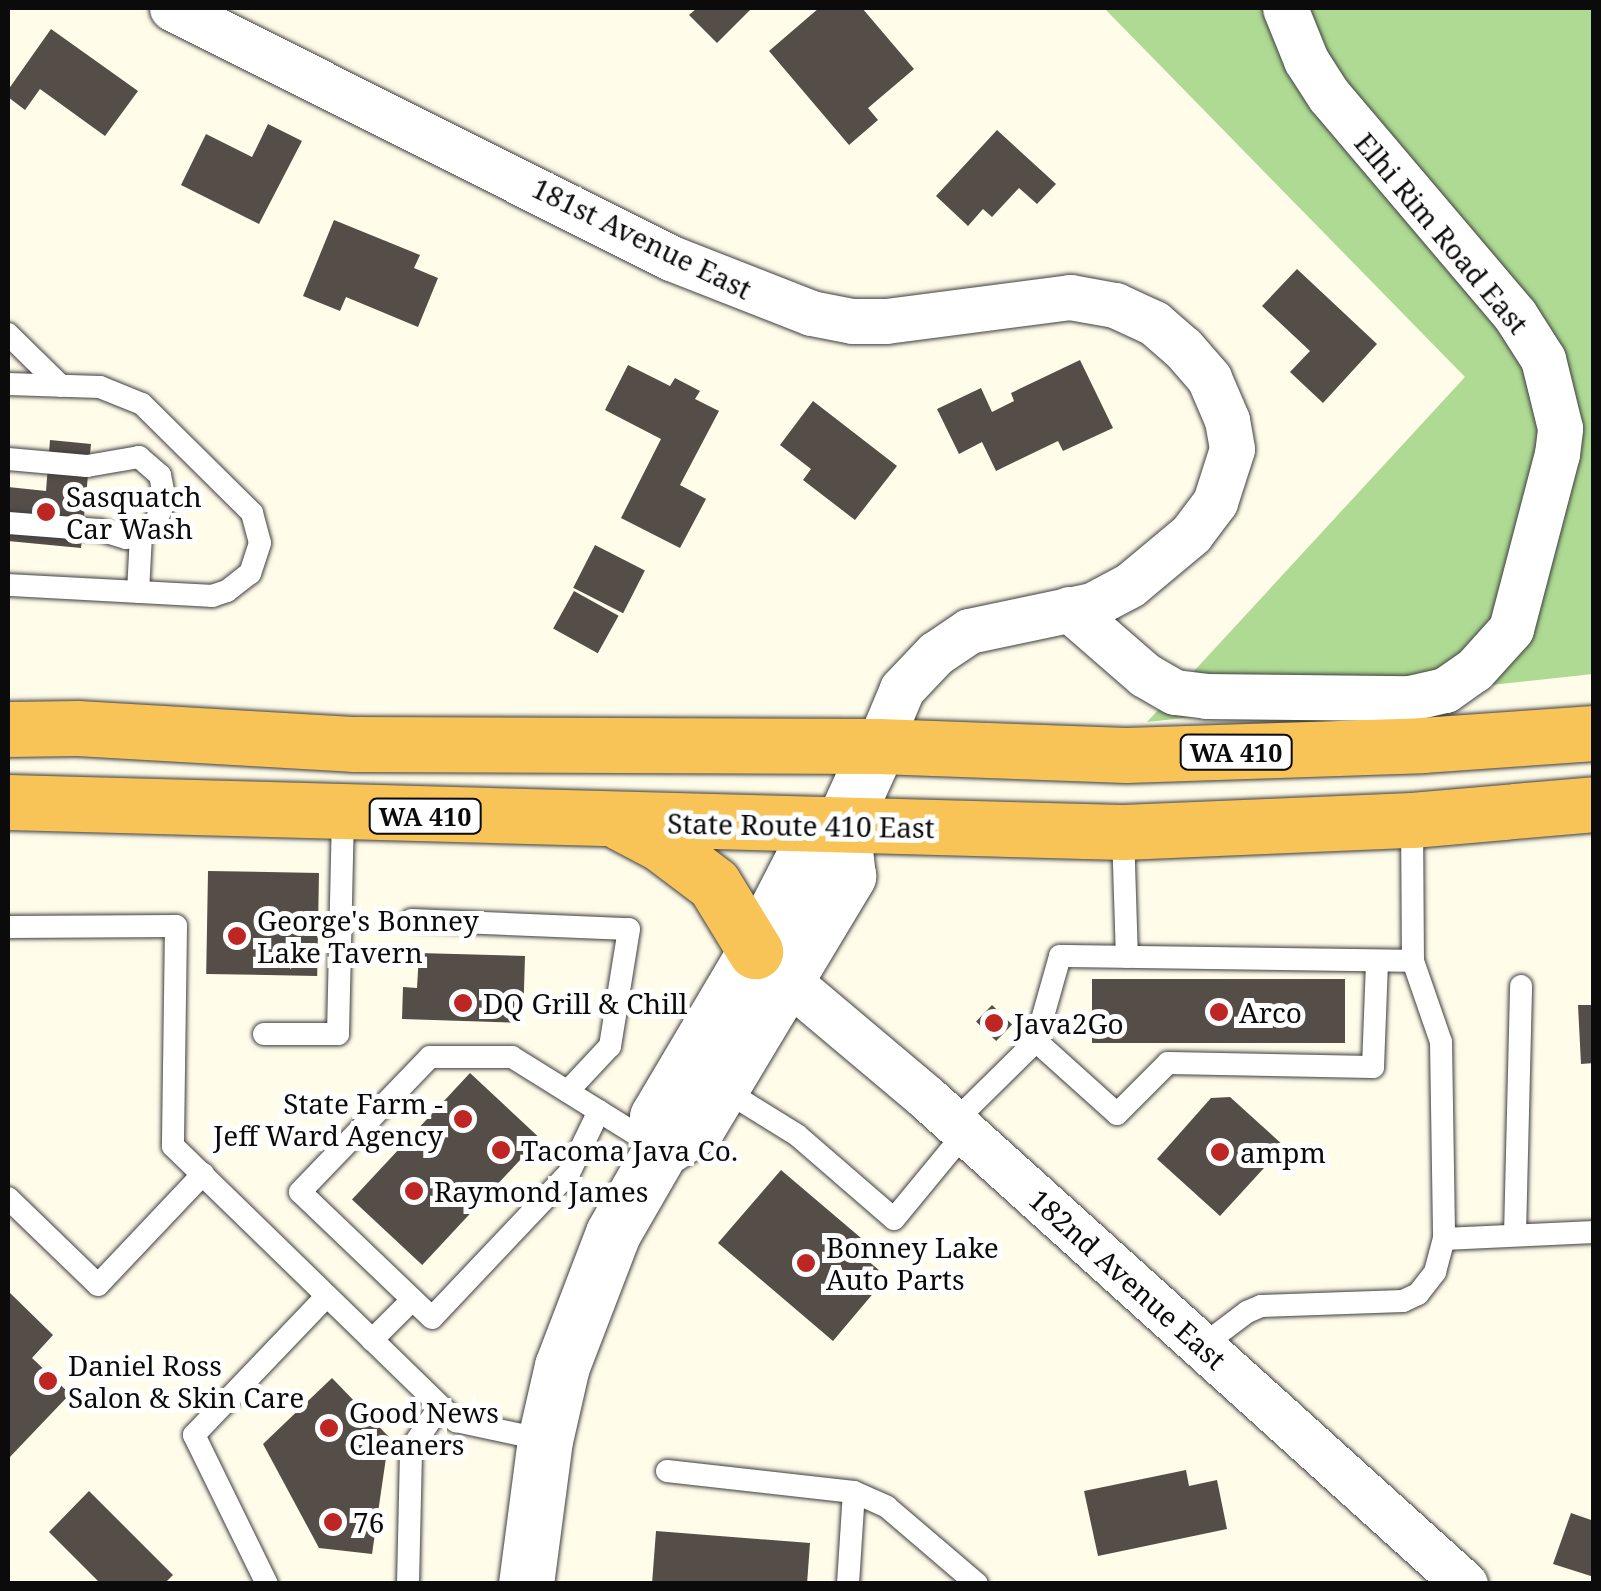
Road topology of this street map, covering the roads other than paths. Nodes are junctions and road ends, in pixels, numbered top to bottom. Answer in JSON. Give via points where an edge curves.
{"nodes":[{"id":1,"x":172,"y":8,"type":"edge"},
{"id":2,"x":1285,"y":8,"type":"edge"},
{"id":3,"x":8,"y":334,"type":"edge"},
{"id":4,"x":8,"y":384,"type":"edge"},
{"id":5,"x":61,"y":386,"type":"junction"},
{"id":6,"x":8,"y":459,"type":"edge"},
{"id":7,"x":8,"y":523,"type":"edge"},
{"id":8,"x":141,"y":534,"type":"junction"},
{"id":9,"x":8,"y":585,"type":"edge"},
{"id":10,"x":138,"y":592,"type":"junction"},
{"id":11,"x":1069,"y":610,"type":"junction"},
{"id":12,"x":8,"y":730,"type":"edge"},
{"id":13,"x":1594,"y":733,"type":"edge"},
{"id":14,"x":878,"y":746,"type":"junction"},
{"id":15,"x":8,"y":802,"type":"edge"},
{"id":16,"x":1594,"y":804,"type":"edge"},
{"id":17,"x":343,"y":813,"type":"junction"},
{"id":18,"x":1412,"y":820,"type":"junction"},
{"id":19,"x":618,"y":822,"type":"junction"},
{"id":20,"x":842,"y":825,"type":"junction"},
{"id":21,"x":1124,"y":832,"type":"junction"},
{"id":22,"x":412,"y":920,"type":"dead end"},
{"id":23,"x":8,"y":926,"type":"edge"},
{"id":24,"x":1127,"y":957,"type":"junction"},
{"id":25,"x":1377,"y":961,"type":"junction"},
{"id":26,"x":1413,"y":961,"type":"junction"},
{"id":27,"x":771,"y":965,"type":"junction"},
{"id":28,"x":1521,"y":986,"type":"dead end"},
{"id":29,"x":264,"y":1034,"type":"dead end"},
{"id":30,"x":1036,"y":1041,"type":"junction"},
{"id":31,"x":721,"y":1088,"type":"junction"},
{"id":32,"x":568,"y":1091,"type":"junction"},
{"id":33,"x":599,"y":1111,"type":"junction"},
{"id":34,"x":960,"y":1128,"type":"junction"},
{"id":35,"x":660,"y":1150,"type":"junction"},
{"id":36,"x":203,"y":1174,"type":"junction"},
{"id":37,"x":8,"y":1198,"type":"edge"},
{"id":38,"x":1594,"y":1232,"type":"edge"},
{"id":39,"x":1515,"y":1235,"type":"junction"},
{"id":40,"x":1444,"y":1239,"type":"junction"},
{"id":41,"x":328,"y":1296,"type":"junction"},
{"id":42,"x":412,"y":1300,"type":"junction"},
{"id":43,"x":372,"y":1340,"type":"junction"},
{"id":44,"x":1202,"y":1346,"type":"junction"},
{"id":45,"x":440,"y":1406,"type":"junction"},
{"id":46,"x":545,"y":1440,"type":"junction"},
{"id":47,"x":667,"y":1471,"type":"dead end"},
{"id":48,"x":854,"y":1492,"type":"junction"},
{"id":49,"x":266,"y":1584,"type":"edge"},
{"id":50,"x":408,"y":1584,"type":"edge"},
{"id":51,"x":526,"y":1584,"type":"edge"},
{"id":52,"x":848,"y":1584,"type":"edge"},
{"id":53,"x":977,"y":1584,"type":"edge"},
{"id":54,"x":1465,"y":1584,"type":"edge"}],
"edges":[{"from":1,"to":11,"type":"street","name":"181st Avenue East","via":[[670,258],[811,313],[886,321],[1070,298],[1115,306],[1154,323],[1209,378],[1230,435],[1226,475],[1215,502],[1164,560],[1092,605]]},
{"from":2,"to":11,"type":"street","name":"Elhi Rim Road East","via":[[1329,96],[1516,315],[1543,358],[1557,412],[1557,454],[1511,629],[1445,690],[1410,698],[1206,696],[1175,692],[1145,676]]},
{"from":3,"to":5,"type":"lane"},
{"from":4,"to":5,"type":"lane"},
{"from":5,"to":10,"type":"lane","via":[[100,387],[142,404],[252,513],[258,528],[250,573],[226,592]]},
{"from":6,"to":8,"type":"lane","via":[[88,466],[140,457],[160,474],[165,501]]},
{"from":7,"to":8,"type":"lane","via":[[126,538]]},
{"from":8,"to":10,"type":"lane"},
{"from":9,"to":10,"type":"lane"},
{"from":11,"to":14,"type":"street","name":"181st Avenue East","via":[[969,631],[936,652],[902,689]]},
{"from":12,"to":14,"type":"highway","number":"WA 410","via":[[352,744]]},
{"from":13,"to":14,"type":"highway","number":"WA 410","via":[[1126,755]]},
{"from":14,"to":20,"type":"street"},
{"from":15,"to":17,"type":"highway","name":"State Route 410 East","number":"WA 410"},
{"from":16,"to":18,"type":"highway","name":"State Route 410 East","number":"WA 410"},
{"from":17,"to":19,"type":"highway","name":"State Route 410 East","number":"WA 410"},
{"from":17,"to":29,"type":"lane","via":[[338,1034]]},
{"from":18,"to":21,"type":"highway","name":"State Route 410 East","number":"WA 410"},
{"from":18,"to":26,"type":"lane"},
{"from":19,"to":20,"type":"highway","name":"State Route 410 East","number":"WA 410"},
{"from":19,"to":27,"type":"highway","via":[[714,884]]},
{"from":20,"to":21,"type":"highway","name":"State Route 410 East","number":"WA 410"},
{"from":20,"to":27,"type":"street","via":[[802,860]]},
{"from":21,"to":24,"type":"lane"},
{"from":22,"to":32,"type":"lane","via":[[628,929],[610,1046]]},
{"from":23,"to":36,"type":"lane","via":[[176,926],[173,1146]]},
{"from":24,"to":25,"type":"lane"},
{"from":24,"to":30,"type":"lane","via":[[1060,956]]},
{"from":25,"to":26,"type":"lane"},
{"from":25,"to":30,"type":"lane","via":[[1374,1067],[1168,1063],[1117,1114]]},
{"from":26,"to":40,"type":"lane","via":[[1442,1042]]},
{"from":27,"to":31,"type":"street"},
{"from":27,"to":34,"type":"street","name":"182nd Avenue East"},
{"from":27,"to":35,"type":"street","via":[[657,1117]]},
{"from":28,"to":39,"type":"lane"},
{"from":30,"to":34,"type":"lane"},
{"from":31,"to":34,"type":"lane","via":[[797,1135],[894,1219]]},
{"from":31,"to":35,"type":"street","via":[[698,1126]]},
{"from":32,"to":33,"type":"lane"},
{"from":32,"to":42,"type":"lane","via":[[512,1057],[430,1056],[300,1192]]},
{"from":33,"to":35,"type":"lane"},
{"from":33,"to":42,"type":"lane","via":[[569,1173],[432,1318]]},
{"from":34,"to":44,"type":"street","name":"182nd Avenue East"},
{"from":35,"to":46,"type":"street","via":[[612,1233],[584,1303]]},
{"from":36,"to":37,"type":"lane","via":[[98,1285]]},
{"from":36,"to":41,"type":"lane"},
{"from":38,"to":39,"type":"lane"},
{"from":39,"to":40,"type":"lane"},
{"from":40,"to":44,"type":"lane","via":[[1435,1272],[1403,1302],[1262,1306]]},
{"from":41,"to":43,"type":"lane"},
{"from":41,"to":49,"type":"lane","via":[[194,1435]]},
{"from":42,"to":43,"type":"lane"},
{"from":43,"to":45,"type":"lane"},
{"from":44,"to":54,"type":"street","name":"182nd Avenue East"},
{"from":45,"to":46,"type":"lane","via":[[456,1422]]},
{"from":45,"to":50,"type":"lane","via":[[411,1449]]},
{"from":46,"to":51,"type":"street"},
{"from":47,"to":48,"type":"lane"},
{"from":48,"to":52,"type":"lane"},
{"from":48,"to":53,"type":"lane","via":[[887,1507]]}]}
